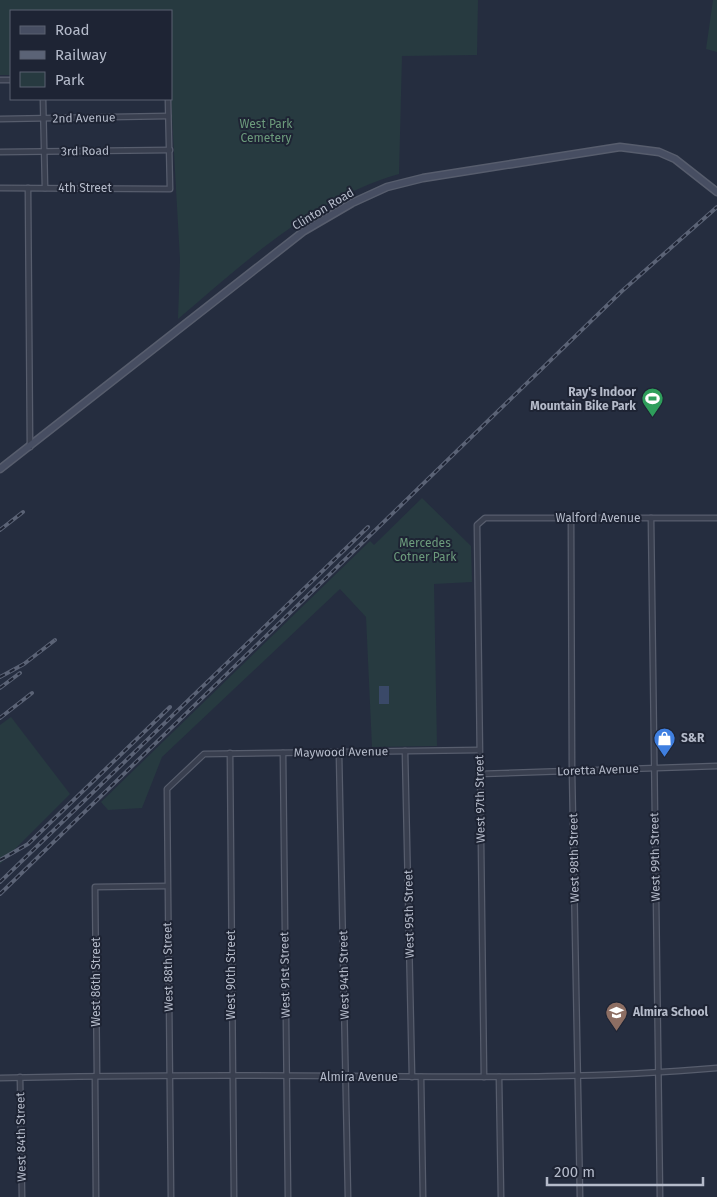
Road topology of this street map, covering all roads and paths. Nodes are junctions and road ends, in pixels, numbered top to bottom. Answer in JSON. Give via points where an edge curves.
{"nodes":[{"id":1,"x":43,"y":100,"type":"edge"},
{"id":2,"x":168,"y":100,"type":"edge"},
{"id":3,"x":168,"y":116,"type":"junction"},
{"id":4,"x":43,"y":118,"type":"junction"},
{"id":5,"x":0,"y":119,"type":"edge"},
{"id":6,"x":170,"y":150,"type":"junction"},
{"id":7,"x":0,"y":152,"type":"edge"},
{"id":8,"x":44,"y":152,"type":"junction"},
{"id":9,"x":0,"y":188,"type":"edge"},
{"id":10,"x":28,"y":188,"type":"junction"},
{"id":11,"x":45,"y":188,"type":"junction"},
{"id":12,"x":717,"y":192,"type":"edge"},
{"id":13,"x":30,"y":447,"type":"junction"},
{"id":14,"x":0,"y":470,"type":"edge"},
{"id":15,"x":651,"y":518,"type":"junction"},
{"id":16,"x":717,"y":518,"type":"edge"},
{"id":17,"x":571,"y":519,"type":"junction"},
{"id":18,"x":480,"y":521,"type":"joint"},
{"id":19,"x":479,"y":750,"type":"junction"},
{"id":20,"x":405,"y":751,"type":"junction"},
{"id":21,"x":230,"y":753,"type":"junction"},
{"id":22,"x":283,"y":753,"type":"junction"},
{"id":23,"x":339,"y":753,"type":"junction"},
{"id":24,"x":204,"y":754,"type":"joint"},
{"id":25,"x":717,"y":766,"type":"edge"},
{"id":26,"x":654,"y":768,"type":"junction"},
{"id":27,"x":572,"y":770,"type":"junction"},
{"id":28,"x":479,"y":774,"type":"junction"},
{"id":29,"x":167,"y":886,"type":"junction"},
{"id":30,"x":717,"y":1068,"type":"edge"},
{"id":31,"x":658,"y":1073,"type":"junction"},
{"id":32,"x":96,"y":1076,"type":"junction"},
{"id":33,"x":169,"y":1076,"type":"junction"},
{"id":34,"x":232,"y":1076,"type":"junction"},
{"id":35,"x":286,"y":1076,"type":"junction"},
{"id":36,"x":346,"y":1076,"type":"junction"},
{"id":37,"x":578,"y":1076,"type":"junction"},
{"id":38,"x":20,"y":1077,"type":"junction"},
{"id":39,"x":412,"y":1077,"type":"junction"},
{"id":40,"x":421,"y":1077,"type":"junction"},
{"id":41,"x":484,"y":1077,"type":"junction"},
{"id":42,"x":499,"y":1077,"type":"junction"},
{"id":43,"x":0,"y":1078,"type":"edge"},
{"id":44,"x":22,"y":1197,"type":"edge"},
{"id":45,"x":96,"y":1197,"type":"edge"},
{"id":46,"x":171,"y":1197,"type":"edge"},
{"id":47,"x":234,"y":1197,"type":"edge"},
{"id":48,"x":288,"y":1197,"type":"edge"},
{"id":49,"x":348,"y":1197,"type":"edge"},
{"id":50,"x":424,"y":1197,"type":"edge"},
{"id":51,"x":501,"y":1197,"type":"edge"},
{"id":52,"x":580,"y":1197,"type":"edge"},
{"id":53,"x":660,"y":1197,"type":"edge"}],
"edges":[{"from":1,"to":4,"type":"street"},
{"from":2,"to":3,"type":"street"},
{"from":3,"to":4,"type":"street","name":"2nd Avenue"},
{"from":3,"to":6,"type":"street"},
{"from":4,"to":5,"type":"street","name":"2nd Avenue"},
{"from":4,"to":8,"type":"street"},
{"from":6,"to":8,"type":"street","name":"3rd Road"},
{"from":6,"to":11,"type":"street","name":"4th Street","via":[[170,189]]},
{"from":7,"to":8,"type":"street","name":"3rd Road"},
{"from":8,"to":11,"type":"street"},
{"from":9,"to":10,"type":"street","name":"4th Street"},
{"from":10,"to":11,"type":"street","name":"4th Street"},
{"from":10,"to":13,"type":"street"},
{"from":12,"to":13,"type":"street","name":"Clinton Road","via":[[675,159],[660,152],[620,147],[434,177],[386,188],[352,203],[304,231]]},
{"from":13,"to":14,"type":"street","name":"Clinton Road"},
{"from":15,"to":16,"type":"street","name":"Walford Avenue"},
{"from":15,"to":17,"type":"street","name":"Walford Avenue"},
{"from":15,"to":26,"type":"street","name":"West 99th Street"},
{"from":17,"to":18,"type":"street","name":"Walford Avenue","via":[[485,518]]},
{"from":17,"to":27,"type":"street","name":"West 98th Street"},
{"from":18,"to":19,"type":"street","name":"West 97th Street","via":[[477,525]]},
{"from":19,"to":20,"type":"street","name":"Maywood Avenue"},
{"from":19,"to":28,"type":"street","name":"West 97th Street"},
{"from":20,"to":23,"type":"street","name":"Maywood Avenue"},
{"from":20,"to":39,"type":"street","name":"West 95th Street"},
{"from":21,"to":22,"type":"street","name":"Maywood Avenue"},
{"from":21,"to":24,"type":"street","name":"Maywood Avenue"},
{"from":21,"to":34,"type":"street","name":"West 90th Street"},
{"from":22,"to":23,"type":"street","name":"Maywood Avenue"},
{"from":22,"to":35,"type":"street","name":"West 91st Street"},
{"from":23,"to":36,"type":"street","name":"West 94th Street"},
{"from":24,"to":29,"type":"street","name":"West 88th Street","via":[[167,789]]},
{"from":25,"to":26,"type":"street","name":"Loretta Avenue"},
{"from":26,"to":27,"type":"street","name":"Loretta Avenue"},
{"from":26,"to":31,"type":"street","name":"West 99th Street"},
{"from":27,"to":28,"type":"street","name":"Loretta Avenue"},
{"from":27,"to":37,"type":"street","name":"West 98th Street"},
{"from":28,"to":41,"type":"street","name":"West 97th Street"},
{"from":29,"to":32,"type":"street","name":"West 86th Street","via":[[96,887]]},
{"from":29,"to":33,"type":"street","name":"West 88th Street"},
{"from":30,"to":31,"type":"street","name":"Almira Avenue"},
{"from":31,"to":37,"type":"street","name":"Almira Avenue"},
{"from":31,"to":53,"type":"street","name":"West 99th Street"},
{"from":32,"to":33,"type":"street","name":"Almira Avenue"},
{"from":32,"to":38,"type":"street","name":"Almira Avenue"},
{"from":32,"to":45,"type":"street","name":"West 86th Street"},
{"from":33,"to":34,"type":"street","name":"Almira Avenue"},
{"from":33,"to":46,"type":"street","name":"West 88th Street"},
{"from":34,"to":35,"type":"street","name":"Almira Avenue"},
{"from":34,"to":47,"type":"street","name":"West 90th Street"},
{"from":35,"to":36,"type":"street","name":"Almira Avenue"},
{"from":35,"to":48,"type":"street","name":"West 91st Street"},
{"from":36,"to":39,"type":"street","name":"Almira Avenue"},
{"from":36,"to":49,"type":"street","name":"West 94th Street"},
{"from":37,"to":42,"type":"street","name":"Almira Avenue"},
{"from":37,"to":52,"type":"street","name":"West 98th Street"},
{"from":38,"to":43,"type":"street","name":"Almira Avenue"},
{"from":38,"to":44,"type":"street","name":"West 84th Street"},
{"from":39,"to":40,"type":"street","name":"Almira Avenue"},
{"from":40,"to":41,"type":"street","name":"Almira Avenue"},
{"from":40,"to":50,"type":"street"},
{"from":41,"to":42,"type":"street","name":"Almira Avenue"},
{"from":42,"to":51,"type":"street"}]}
